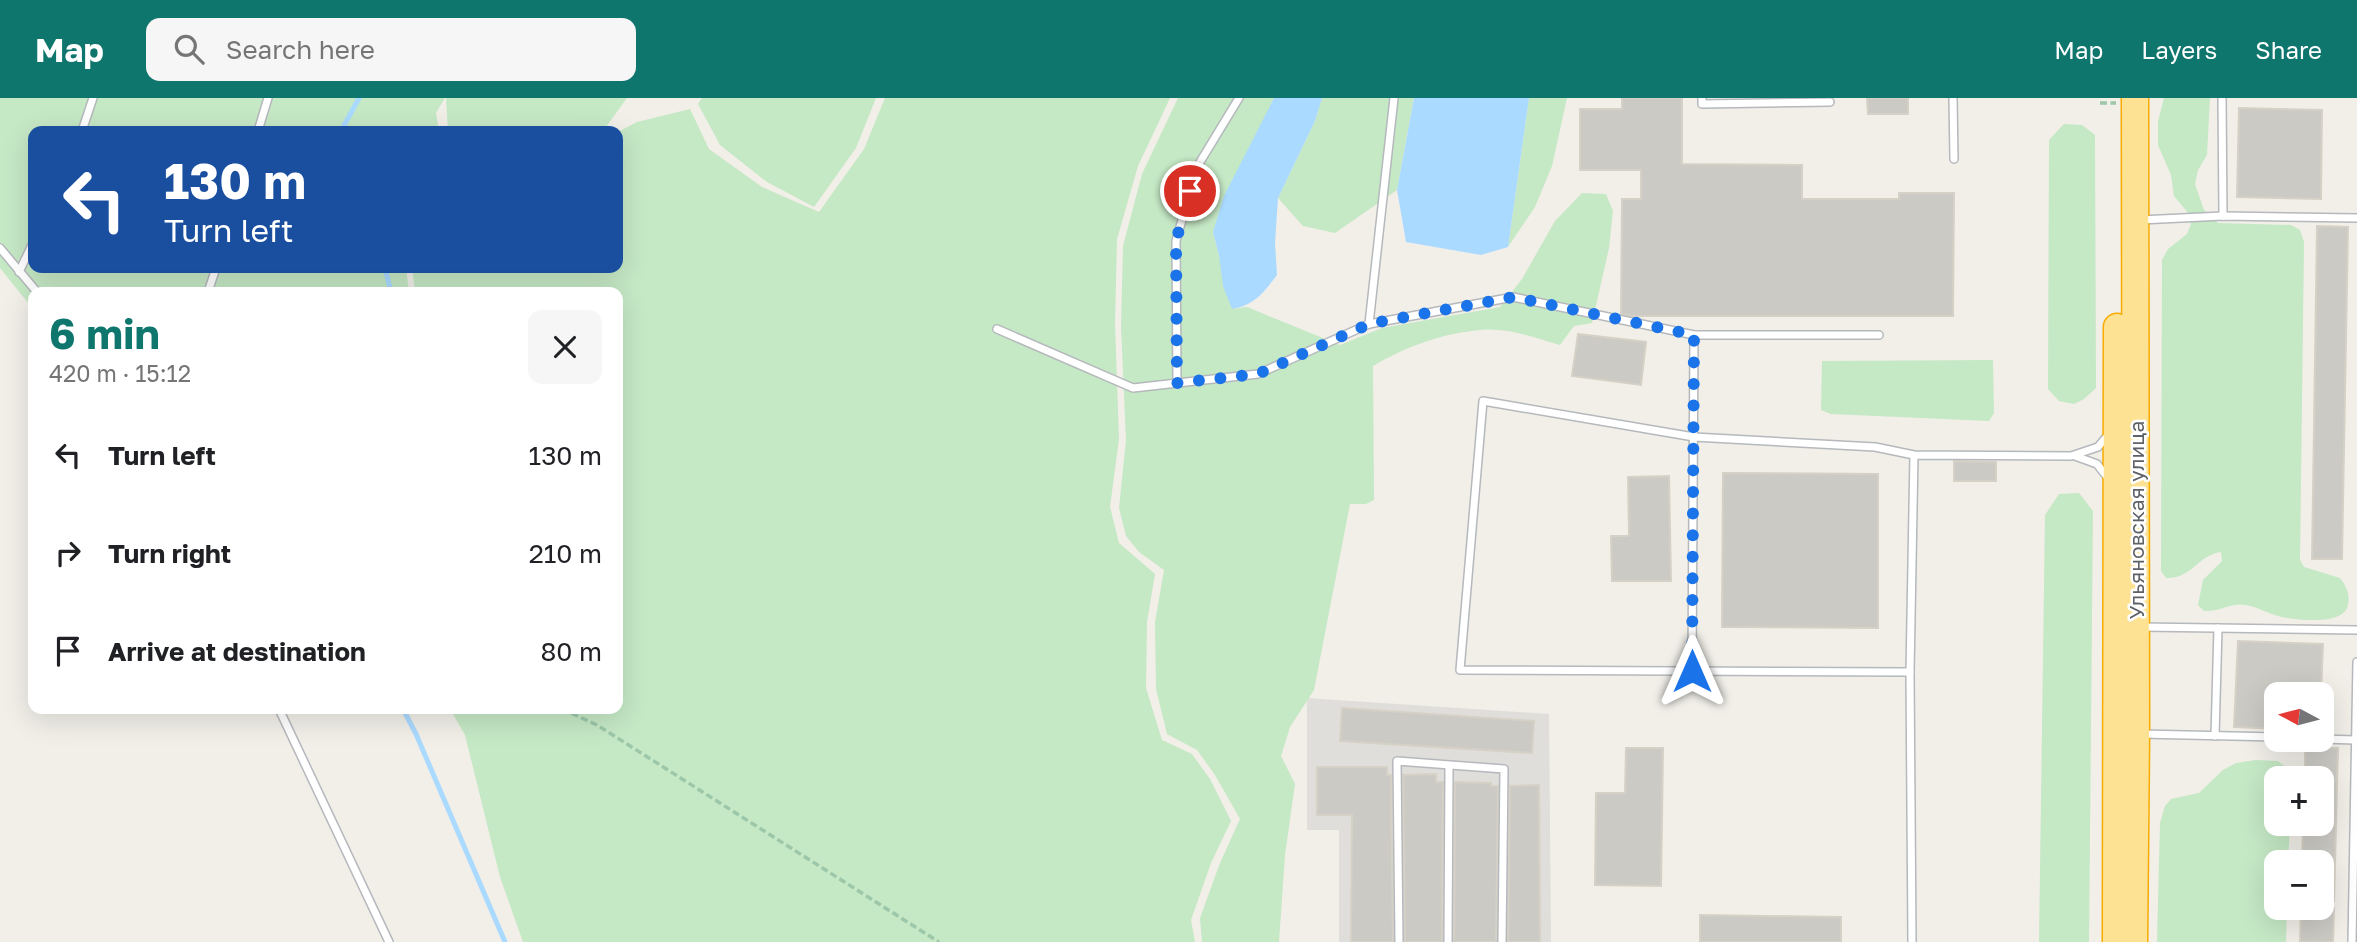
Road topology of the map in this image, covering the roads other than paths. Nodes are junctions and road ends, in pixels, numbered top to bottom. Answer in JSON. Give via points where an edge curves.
{"nodes":[{"id":1,"x":93,"y":98,"type":"edge"},
{"id":2,"x":268,"y":98,"type":"edge"},
{"id":3,"x":1239,"y":98,"type":"edge"},
{"id":4,"x":1394,"y":98,"type":"edge"},
{"id":5,"x":1702,"y":98,"type":"edge"},
{"id":6,"x":1953,"y":98,"type":"edge"},
{"id":7,"x":2118,"y":98,"type":"edge"},
{"id":8,"x":2135,"y":98,"type":"edge"},
{"id":9,"x":2222,"y":98,"type":"edge"},
{"id":10,"x":1830,"y":102,"type":"dead end"},
{"id":11,"x":84,"y":126,"type":"edge"},
{"id":12,"x":260,"y":126,"type":"edge"},
{"id":13,"x":1954,"y":159,"type":"dead end"},
{"id":14,"x":2223,"y":216,"type":"junction"},
{"id":15,"x":2357,"y":218,"type":"edge"},
{"id":16,"x":2135,"y":220,"type":"junction"},
{"id":17,"x":0,"y":248,"type":"edge"},
{"id":18,"x":28,"y":253,"type":"edge"},
{"id":19,"x":19,"y":272,"type":"junction"},
{"id":20,"x":32,"y":287,"type":"edge"},
{"id":21,"x":1369,"y":324,"type":"junction"},
{"id":22,"x":997,"y":329,"type":"dead end"},
{"id":23,"x":1694,"y":335,"type":"junction"},
{"id":24,"x":1879,"y":335,"type":"dead end"},
{"id":25,"x":1177,"y":383,"type":"junction"},
{"id":26,"x":2117,"y":405,"type":"junction"},
{"id":27,"x":1694,"y":437,"type":"junction"},
{"id":28,"x":1914,"y":456,"type":"junction"},
{"id":29,"x":2071,"y":456,"type":"junction"},
{"id":30,"x":2117,"y":504,"type":"junction"},
{"id":31,"x":2136,"y":627,"type":"junction"},
{"id":32,"x":2218,"y":628,"type":"junction"},
{"id":33,"x":2357,"y":630,"type":"edge"},
{"id":34,"x":2357,"y":662,"type":"edge"},
{"id":35,"x":1692,"y":671,"type":"junction"},
{"id":36,"x":1910,"y":672,"type":"junction"},
{"id":37,"x":281,"y":714,"type":"edge"},
{"id":38,"x":2136,"y":734,"type":"junction"},
{"id":39,"x":2215,"y":736,"type":"junction"},
{"id":40,"x":2264,"y":737,"type":"edge"},
{"id":41,"x":2334,"y":739,"type":"edge"},
{"id":42,"x":2355,"y":740,"type":"edge"},
{"id":43,"x":1449,"y":766,"type":"junction"},
{"id":44,"x":2356,"y":772,"type":"edge"},
{"id":45,"x":389,"y":942,"type":"edge"},
{"id":46,"x":1399,"y":942,"type":"edge"},
{"id":47,"x":1448,"y":942,"type":"edge"},
{"id":48,"x":1502,"y":942,"type":"edge"},
{"id":49,"x":1913,"y":942,"type":"edge"},
{"id":50,"x":2116,"y":942,"type":"edge"},
{"id":51,"x":2134,"y":942,"type":"edge"},
{"id":52,"x":2351,"y":942,"type":"edge"}],
"edges":[{"from":1,"to":11,"type":"lane"},
{"from":2,"to":12,"type":"lane"},
{"from":3,"to":25,"type":"lane","via":[[1197,167],[1176,241]]},
{"from":4,"to":21,"type":"lane"},
{"from":5,"to":10,"type":"lane","via":[[1702,104]]},
{"from":6,"to":13,"type":"lane"},
{"from":7,"to":26,"type":"highway","name":"Ульяновская улица"},
{"from":8,"to":16,"type":"highway","name":"Ульяновская улица"},
{"from":9,"to":14,"type":"lane"},
{"from":14,"to":15,"type":"lane"},
{"from":14,"to":16,"type":"lane"},
{"from":16,"to":31,"type":"highway","name":"Ульяновская улица"},
{"from":17,"to":19,"type":"lane"},
{"from":18,"to":19,"type":"lane"},
{"from":19,"to":20,"type":"lane"},
{"from":21,"to":23,"type":"lane","via":[[1513,297]]},
{"from":21,"to":25,"type":"lane","via":[[1258,374]]},
{"from":22,"to":25,"type":"lane","via":[[1133,388]]},
{"from":23,"to":24,"type":"lane"},
{"from":23,"to":27,"type":"lane"},
{"from":26,"to":29,"type":"lane","via":[[2105,441]]},
{"from":26,"to":30,"type":"highway","name":"Ульяновская улица"},
{"from":27,"to":28,"type":"lane","via":[[1875,447]]},
{"from":27,"to":35,"type":"lane"},
{"from":27,"to":35,"type":"lane","via":[[1483,401],[1460,670]]},
{"from":28,"to":29,"type":"lane"},
{"from":28,"to":36,"type":"lane"},
{"from":29,"to":30,"type":"lane","via":[[2089,460],[2102,470]]},
{"from":30,"to":50,"type":"highway","name":"Ульяновская улица"},
{"from":31,"to":32,"type":"lane"},
{"from":31,"to":38,"type":"highway","name":"Ульяновская улица"},
{"from":32,"to":33,"type":"lane"},
{"from":32,"to":39,"type":"lane"},
{"from":34,"to":42,"type":"lane"},
{"from":35,"to":36,"type":"lane"},
{"from":36,"to":49,"type":"lane"},
{"from":37,"to":45,"type":"lane"},
{"from":38,"to":39,"type":"lane"},
{"from":38,"to":51,"type":"highway","name":"Ульяновская улица"},
{"from":39,"to":40,"type":"lane"},
{"from":41,"to":42,"type":"lane"},
{"from":42,"to":44,"type":"lane"},
{"from":43,"to":46,"type":"lane","via":[[1397,761]]},
{"from":43,"to":47,"type":"lane"},
{"from":43,"to":48,"type":"lane","via":[[1504,769]]},
{"from":44,"to":52,"type":"lane"}]}
